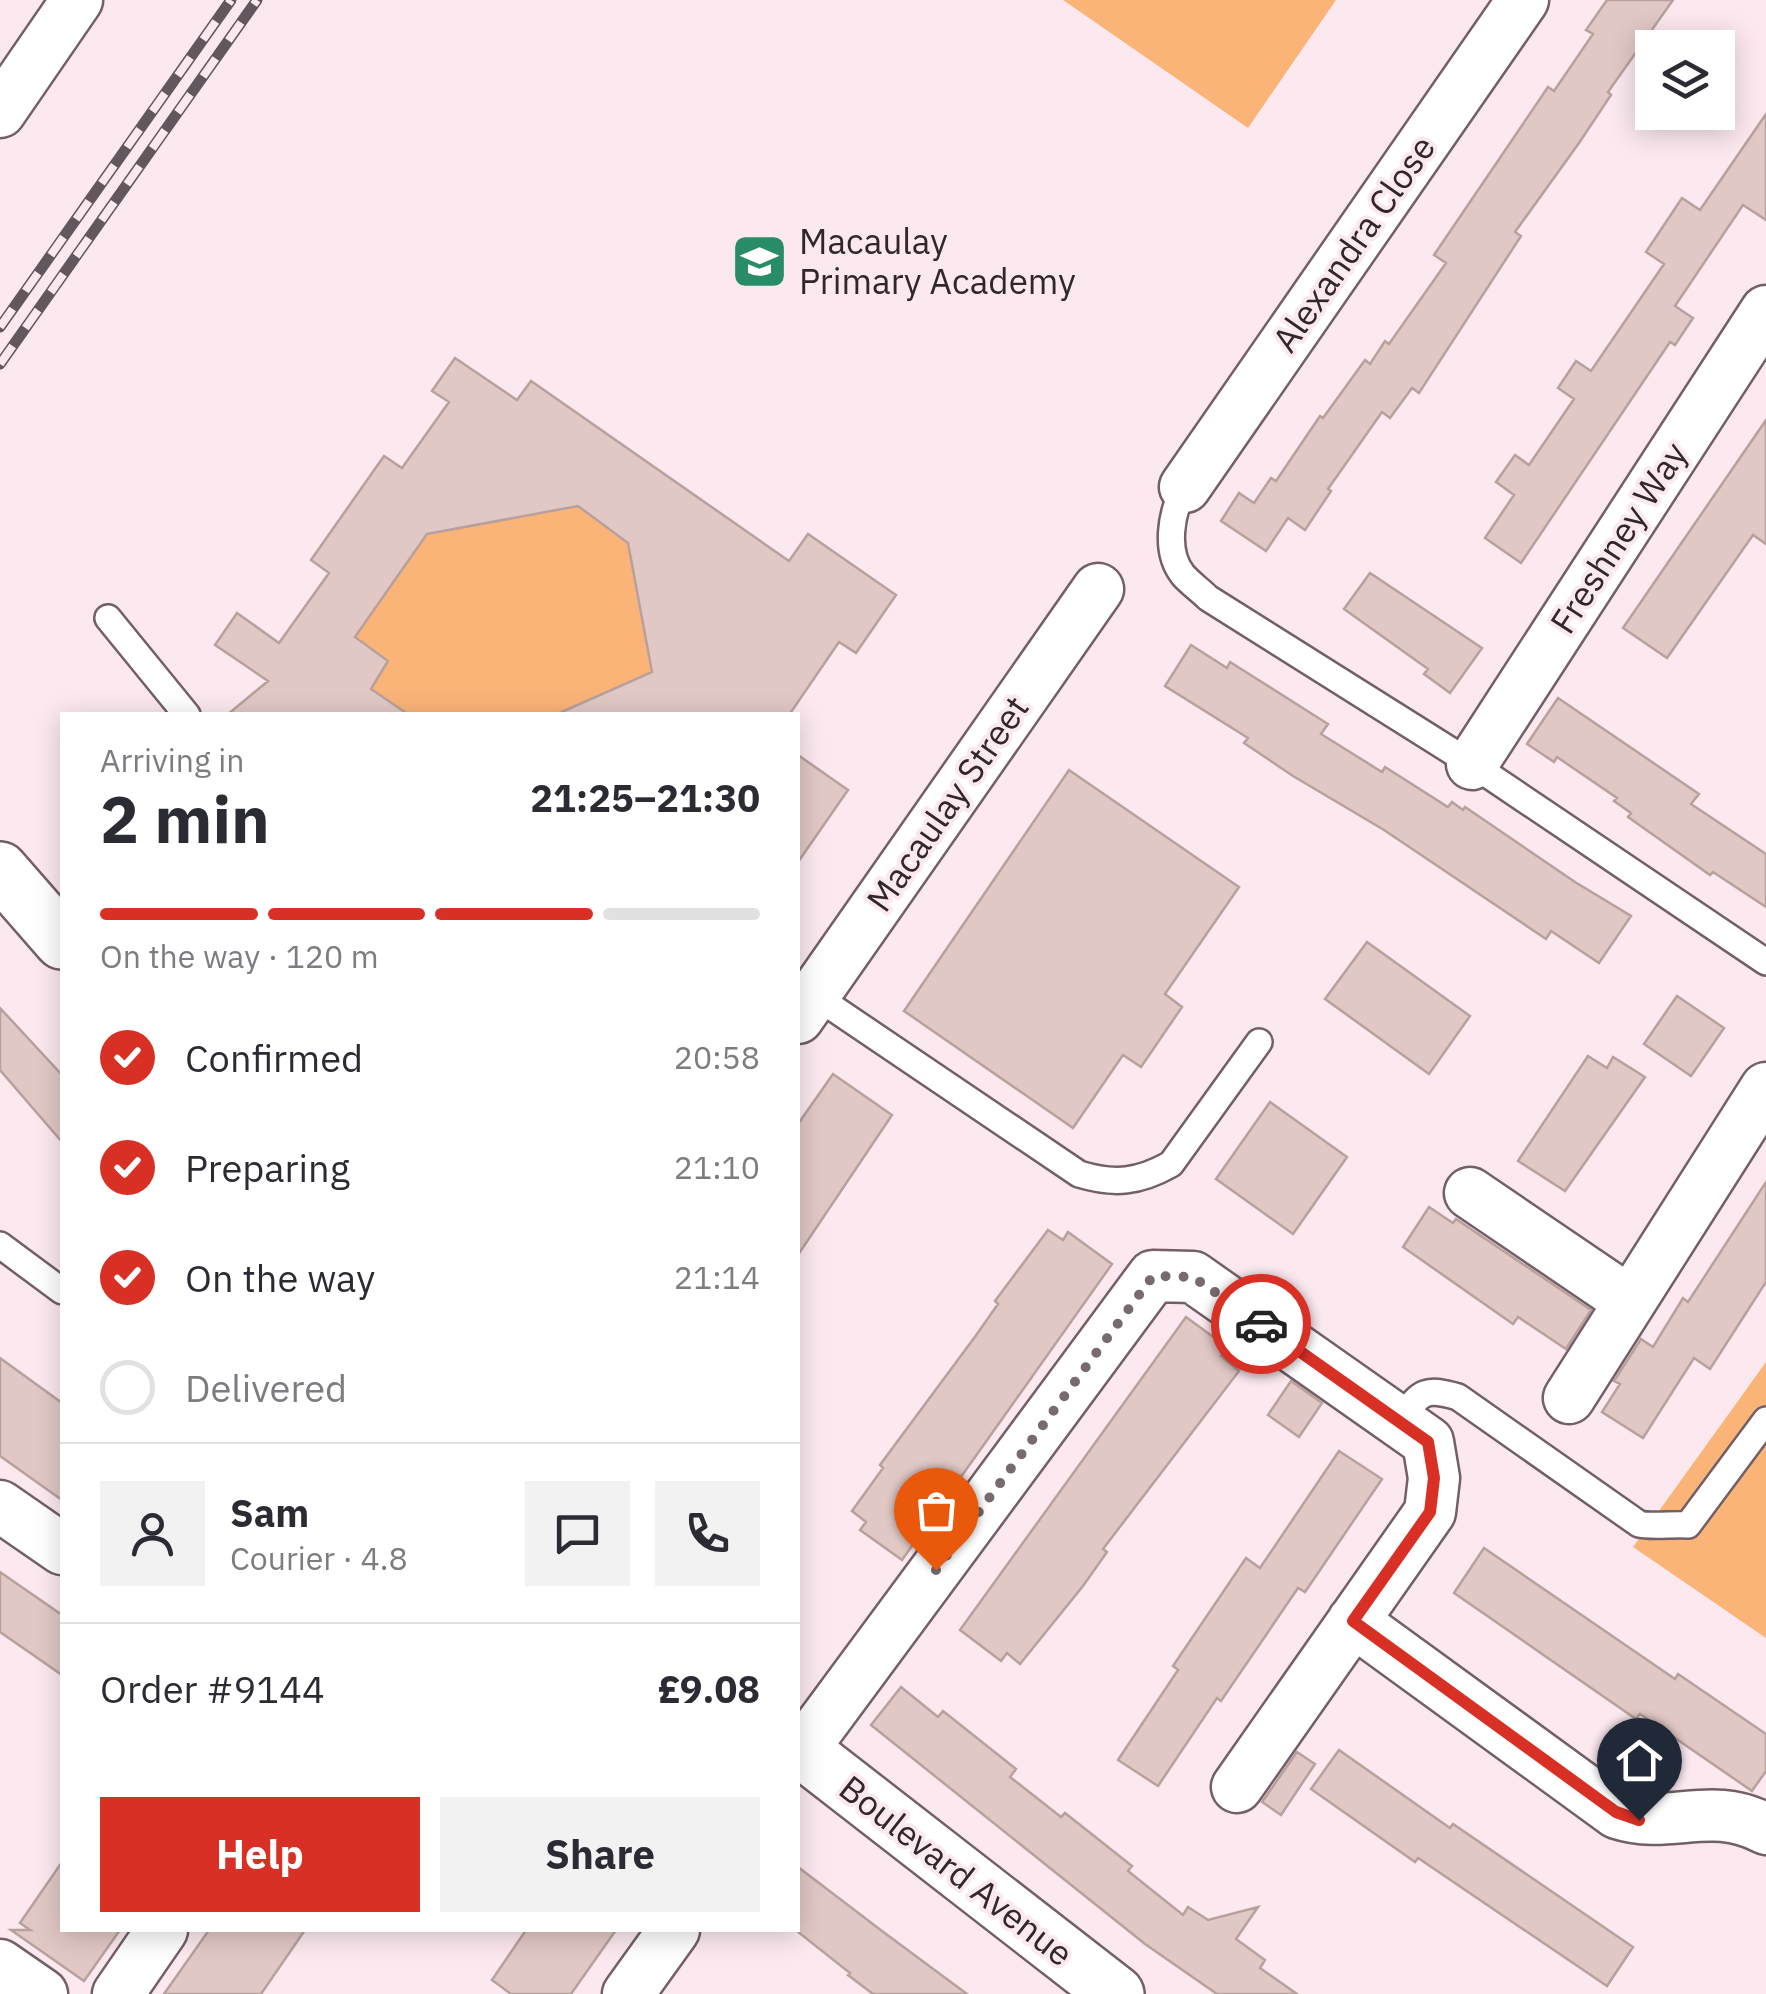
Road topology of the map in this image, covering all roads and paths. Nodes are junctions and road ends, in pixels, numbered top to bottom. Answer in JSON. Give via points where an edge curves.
{"nodes":[{"id":1,"x":77,"y":0,"type":"edge"},
{"id":2,"x":1523,"y":0,"type":"edge"},
{"id":3,"x":0,"y":112,"type":"edge"},
{"id":4,"x":1766,"y":311,"type":"edge"},
{"id":5,"x":1185,"y":487,"type":"joint"},
{"id":6,"x":1098,"y":589,"type":"dead end"},
{"id":7,"x":108,"y":618,"type":"dead end"},
{"id":8,"x":185,"y":712,"type":"edge"},
{"id":9,"x":1472,"y":764,"type":"junction"},
{"id":10,"x":0,"y":870,"type":"edge"},
{"id":11,"x":60,"y":939,"type":"edge"},
{"id":12,"x":1766,"y":962,"type":"edge"},
{"id":13,"x":806,"y":1007,"type":"edge"},
{"id":14,"x":1259,"y":1042,"type":"dead end"},
{"id":15,"x":1766,"y":1088,"type":"edge"},
{"id":16,"x":1470,"y":1194,"type":"dead end"},
{"id":17,"x":0,"y":1245,"type":"edge"},
{"id":18,"x":60,"y":1290,"type":"edge"},
{"id":19,"x":1629,"y":1301,"type":"junction"},
{"id":20,"x":1569,"y":1398,"type":"dead end"},
{"id":21,"x":1400,"y":1420,"type":"junction"},
{"id":22,"x":1763,"y":1431,"type":"edge"},
{"id":23,"x":0,"y":1506,"type":"edge"},
{"id":24,"x":60,"y":1548,"type":"edge"},
{"id":25,"x":1353,"y":1621,"type":"junction"},
{"id":26,"x":800,"y":1750,"type":"edge"},
{"id":27,"x":800,"y":1752,"type":"edge"},
{"id":28,"x":1237,"y":1787,"type":"dead end"},
{"id":29,"x":1766,"y":1829,"type":"edge"},
{"id":30,"x":161,"y":1932,"type":"edge"},
{"id":31,"x":673,"y":1932,"type":"edge"},
{"id":32,"x":0,"y":1965,"type":"edge"},
{"id":33,"x":42,"y":1994,"type":"edge"},
{"id":34,"x":118,"y":1994,"type":"edge"},
{"id":35,"x":628,"y":1994,"type":"edge"},
{"id":36,"x":1116,"y":1994,"type":"edge"}],
"edges":[{"from":1,"to":3,"type":"street"},
{"from":2,"to":5,"type":"street","name":"Alexandra Close"},
{"from":4,"to":9,"type":"street","name":"Freshney Way"},
{"from":5,"to":9,"type":"lane","via":[[1170,540],[1180,572],[1208,598]]},
{"from":6,"to":13,"type":"street","name":"Macaulay Street"},
{"from":7,"to":8,"type":"lane"},
{"from":9,"to":12,"type":"lane"},
{"from":10,"to":11,"type":"street"},
{"from":13,"to":14,"type":"lane","via":[[1080,1174],[1125,1183],[1172,1164]]},
{"from":15,"to":19,"type":"street"},
{"from":16,"to":19,"type":"street"},
{"from":17,"to":18,"type":"lane"},
{"from":19,"to":20,"type":"street"},
{"from":21,"to":22,"type":"lane","via":[[1418,1394],[1434,1390],[1458,1398],[1646,1526],[1688,1525]]},
{"from":21,"to":25,"type":"street","via":[[1428,1442],[1430,1512]]},
{"from":21,"to":26,"type":"street","via":[[1193,1277],[1153,1276]]},
{"from":23,"to":24,"type":"street"},
{"from":25,"to":28,"type":"street"},
{"from":25,"to":29,"type":"street","via":[[1616,1812],[1639,1820],[1737,1816]]},
{"from":27,"to":36,"type":"street","name":"Boulevard Avenue"},
{"from":30,"to":34,"type":"street"},
{"from":31,"to":35,"type":"street"},
{"from":32,"to":33,"type":"street"}]}
